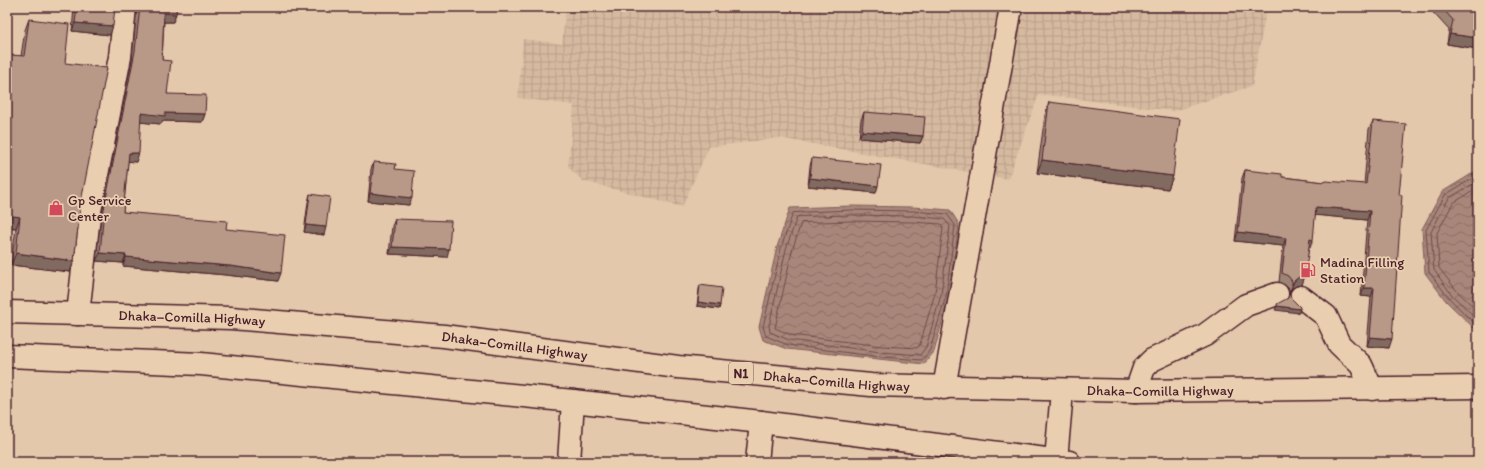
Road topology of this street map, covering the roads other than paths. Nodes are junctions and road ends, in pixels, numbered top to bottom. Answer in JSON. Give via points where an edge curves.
{"nodes":[{"id":1,"x":125,"y":7,"type":"edge"},
{"id":2,"x":1011,"y":7,"type":"edge"},
{"id":3,"x":1277,"y":294,"type":"dead end"},
{"id":4,"x":1301,"y":297,"type":"dead end"},
{"id":5,"x":7,"y":312,"type":"edge"},
{"id":6,"x":78,"y":314,"type":"junction"},
{"id":7,"x":7,"y":356,"type":"edge"},
{"id":8,"x":1478,"y":387,"type":"edge"},
{"id":9,"x":944,"y":388,"type":"junction"},
{"id":10,"x":1372,"y":389,"type":"junction"},
{"id":11,"x":1062,"y":391,"type":"junction"},
{"id":12,"x":1136,"y":392,"type":"junction"},
{"id":13,"x":573,"y":401,"type":"junction"},
{"id":14,"x":761,"y":422,"type":"junction"},
{"id":15,"x":1063,"y":461,"type":"edge"},
{"id":16,"x":569,"y":462,"type":"edge"},
{"id":17,"x":757,"y":462,"type":"edge"}],
"edges":[{"from":1,"to":6,"type":"main road","via":[[120,57],[89,216]]},
{"from":2,"to":9,"type":"main road"},
{"from":3,"to":12,"type":"main road","via":[[1246,305],[1205,335],[1152,360],[1144,368]]},
{"from":4,"to":10,"type":"main road","via":[[1326,316],[1339,344],[1361,365]]},
{"from":5,"to":6,"type":"main road","name":"Dhaka–Comilla Highway","number":"N1"},
{"from":6,"to":9,"type":"main road","name":"Dhaka–Comilla Highway","number":"N1","via":[[231,318],[444,336],[678,367],[871,385]]},
{"from":7,"to":13,"type":"main road","via":[[202,364]]},
{"from":8,"to":10,"type":"main road","name":"Dhaka–Comilla Highway","number":"N1"},
{"from":9,"to":11,"type":"main road","name":"Dhaka–Comilla Highway","number":"N1"},
{"from":10,"to":12,"type":"main road","name":"Dhaka–Comilla Highway","number":"N1"},
{"from":11,"to":12,"type":"main road","name":"Dhaka–Comilla Highway","number":"N1"},
{"from":11,"to":15,"type":"main road"},
{"from":13,"to":14,"type":"main road"},
{"from":13,"to":16,"type":"main road"},
{"from":14,"to":15,"type":"main road"},
{"from":14,"to":17,"type":"main road"}]}
